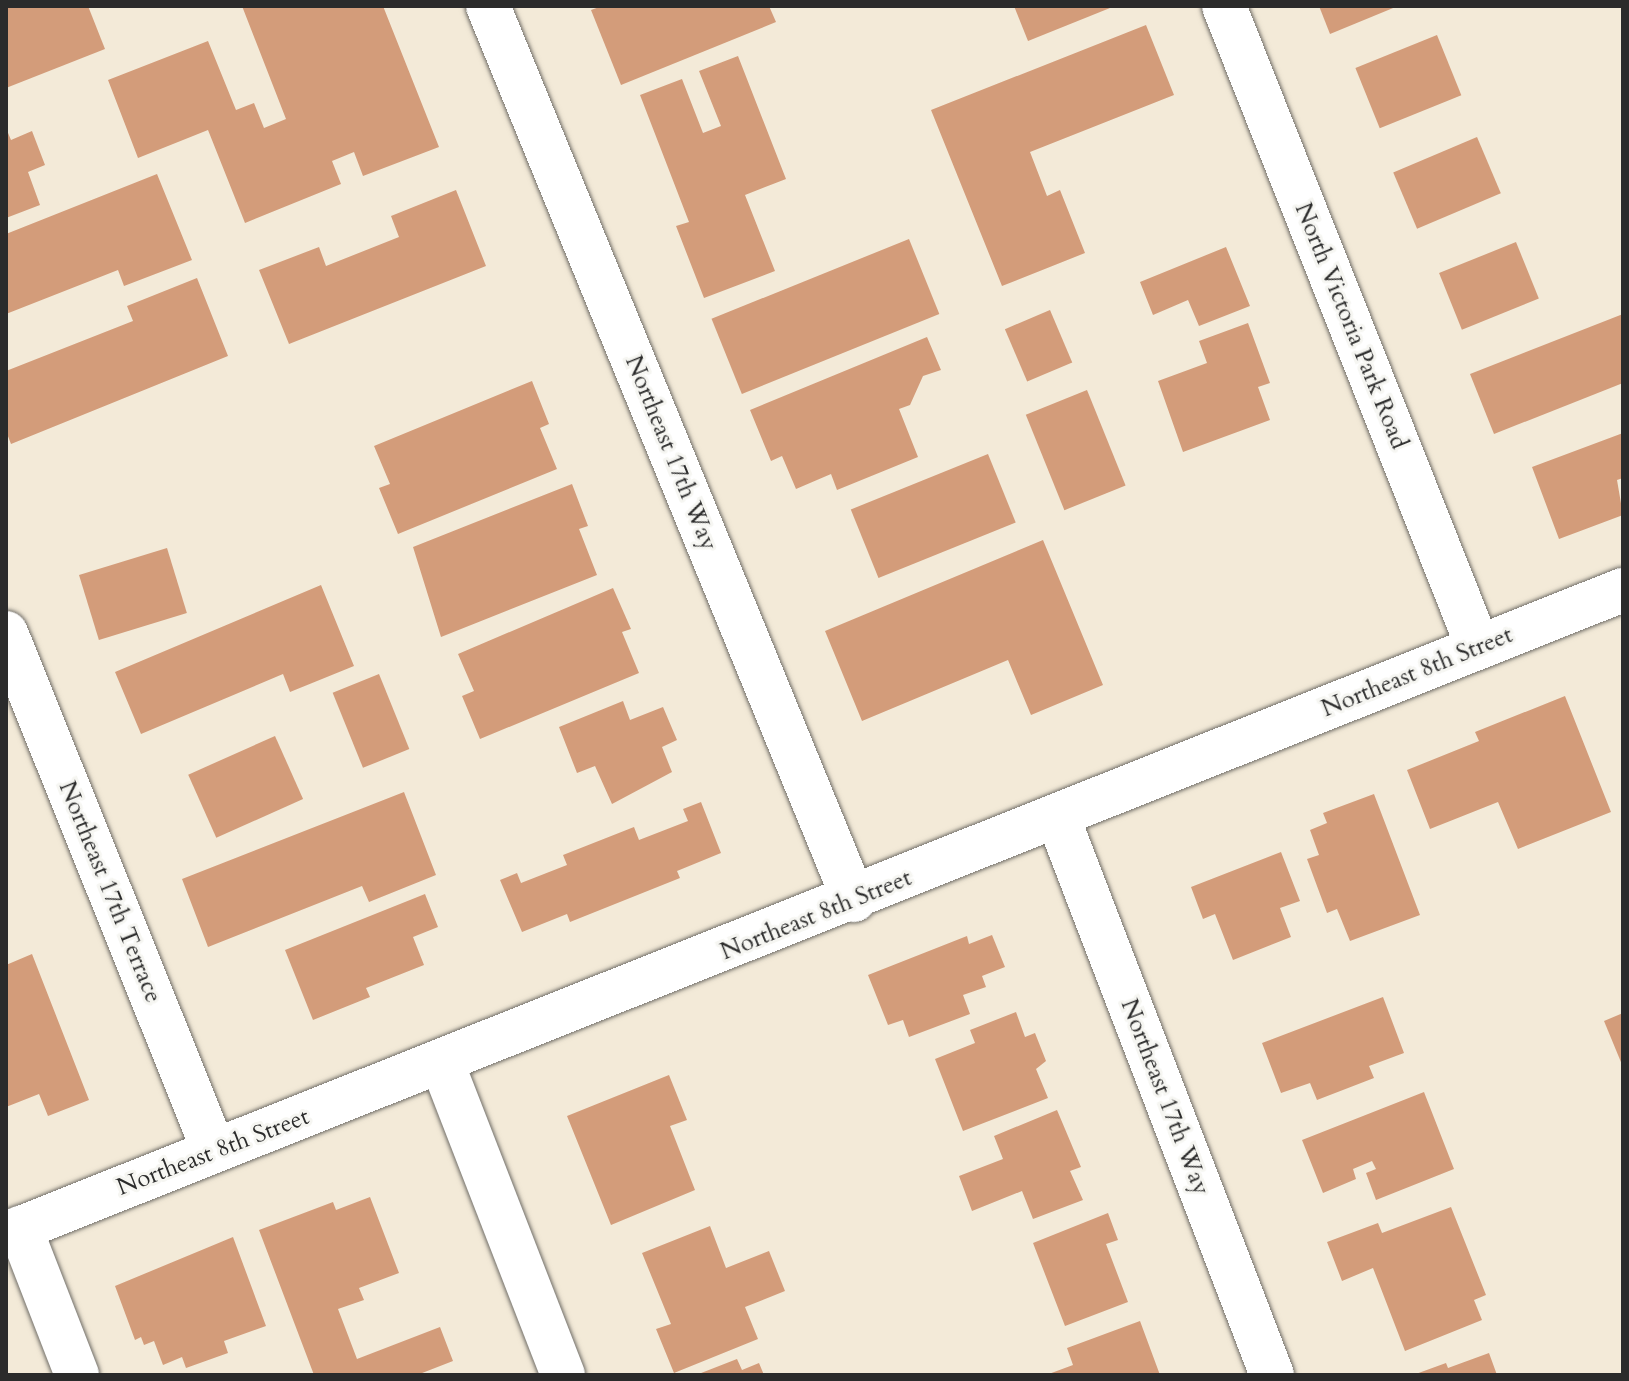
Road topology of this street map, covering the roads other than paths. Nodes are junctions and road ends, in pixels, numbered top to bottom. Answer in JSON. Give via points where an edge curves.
{"nodes":[{"id":1,"x":488,"y":6,"type":"edge"},
{"id":2,"x":1224,"y":6,"type":"edge"},
{"id":3,"x":1623,"y":590,"type":"edge"},
{"id":4,"x":6,"y":633,"type":"edge"},
{"id":5,"x":1478,"y":647,"type":"junction"},
{"id":6,"x":1058,"y":818,"type":"junction"},
{"id":7,"x":854,"y":900,"type":"junction"},
{"id":8,"x":442,"y":1063,"type":"junction"},
{"id":9,"x":214,"y":1151,"type":"junction"},
{"id":10,"x":13,"y":1231,"type":"edge"},
{"id":11,"x":77,"y":1375,"type":"edge"},
{"id":12,"x":563,"y":1375,"type":"edge"},
{"id":13,"x":1272,"y":1375,"type":"edge"}],
"edges":[{"from":1,"to":7,"type":"street","name":"Northeast 17th Way"},
{"from":2,"to":5,"type":"street","name":"North Victoria Park Road"},
{"from":3,"to":5,"type":"street","name":"Northeast 8th Street"},
{"from":4,"to":9,"type":"street","name":"Northeast 17th Terrace"},
{"from":5,"to":6,"type":"street","name":"Northeast 8th Street"},
{"from":6,"to":7,"type":"street","name":"Northeast 8th Street"},
{"from":6,"to":13,"type":"street","name":"Northeast 17th Way"},
{"from":7,"to":8,"type":"street","name":"Northeast 8th Street"},
{"from":8,"to":9,"type":"street","name":"Northeast 8th Street"},
{"from":8,"to":12,"type":"street"},
{"from":9,"to":10,"type":"street","name":"Northeast 8th Street"},
{"from":10,"to":11,"type":"street"}]}
